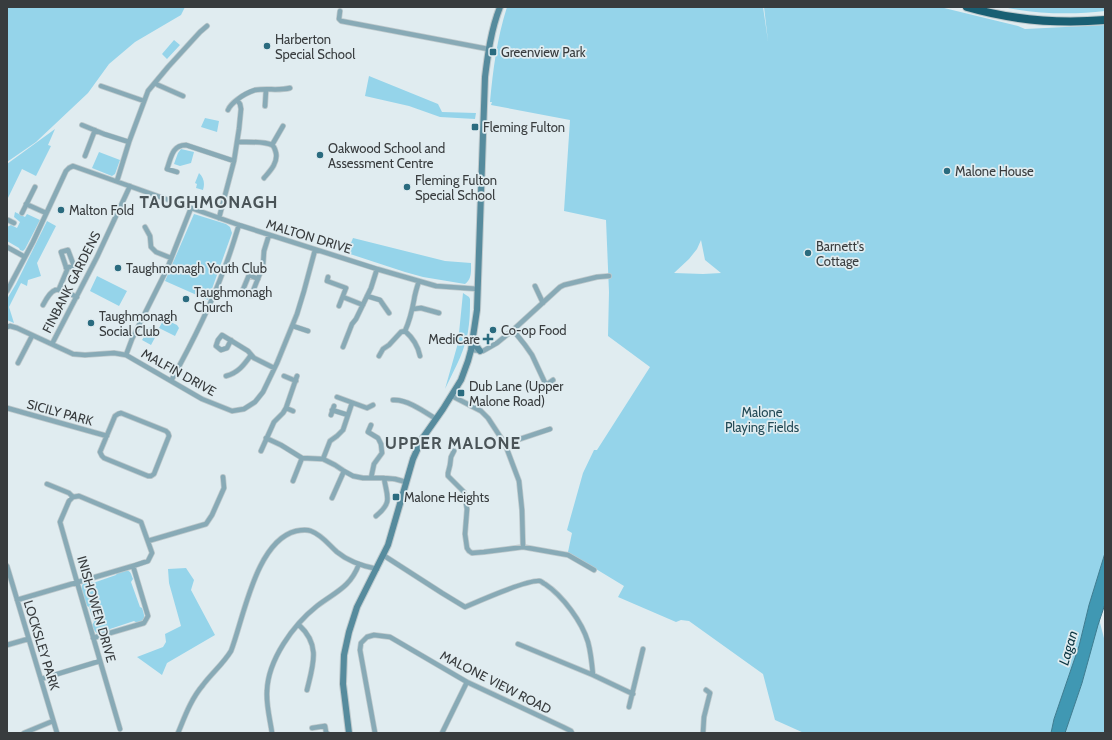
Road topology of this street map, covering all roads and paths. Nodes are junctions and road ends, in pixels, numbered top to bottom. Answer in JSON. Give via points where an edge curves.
{"nodes":[{"id":1,"x":500,"y":7,"type":"edge"},
{"id":2,"x":967,"y":7,"type":"edge"},
{"id":3,"x":340,"y":10,"type":"dead end"},
{"id":4,"x":1105,"y":20,"type":"edge"},
{"id":5,"x":207,"y":26,"type":"dead end"},
{"id":6,"x":488,"y":48,"type":"junction"},
{"id":7,"x":155,"y":82,"type":"junction"},
{"id":8,"x":102,"y":86,"type":"dead end"},
{"id":9,"x":290,"y":88,"type":"dead end"},
{"id":10,"x":266,"y":90,"type":"junction"},
{"id":11,"x":183,"y":96,"type":"dead end"},
{"id":12,"x":236,"y":100,"type":"junction"},
{"id":13,"x":144,"y":101,"type":"junction"},
{"id":14,"x":265,"y":106,"type":"dead end"},
{"id":15,"x":228,"y":110,"type":"dead end"},
{"id":16,"x":82,"y":125,"type":"dead end"},
{"id":17,"x":283,"y":126,"type":"dead end"},
{"id":18,"x":95,"y":130,"type":"junction"},
{"id":19,"x":129,"y":142,"type":"junction"},
{"id":20,"x":237,"y":142,"type":"junction"},
{"id":21,"x":272,"y":145,"type":"junction"},
{"id":22,"x":85,"y":156,"type":"dead end"},
{"id":23,"x":234,"y":161,"type":"junction"},
{"id":24,"x":177,"y":172,"type":"dead end"},
{"id":25,"x":264,"y":178,"type":"dead end"},
{"id":26,"x":117,"y":181,"type":"junction"},
{"id":27,"x":130,"y":186,"type":"junction"},
{"id":28,"x":35,"y":187,"type":"dead end"},
{"id":29,"x":26,"y":204,"type":"junction"},
{"id":30,"x":191,"y":208,"type":"junction"},
{"id":31,"x":22,"y":213,"type":"dead end"},
{"id":32,"x":46,"y":213,"type":"junction"},
{"id":33,"x":219,"y":218,"type":"junction"},
{"id":34,"x":8,"y":219,"type":"edge"},
{"id":35,"x":14,"y":223,"type":"dead end"},
{"id":36,"x":239,"y":225,"type":"junction"},
{"id":37,"x":145,"y":227,"type":"dead end"},
{"id":38,"x":269,"y":235,"type":"junction"},
{"id":39,"x":7,"y":247,"type":"edge"},
{"id":40,"x":315,"y":250,"type":"junction"},
{"id":41,"x":25,"y":257,"type":"junction"},
{"id":42,"x":171,"y":258,"type":"junction"},
{"id":43,"x":66,"y":268,"type":"dead end"},
{"id":44,"x":376,"y":269,"type":"junction"},
{"id":45,"x":609,"y":276,"type":"dead end"},
{"id":46,"x":328,"y":277,"type":"dead end"},
{"id":47,"x":258,"y":279,"type":"dead end"},
{"id":48,"x":419,"y":281,"type":"junction"},
{"id":49,"x":535,"y":286,"type":"dead end"},
{"id":50,"x":59,"y":289,"type":"junction"},
{"id":51,"x":478,"y":289,"type":"junction"},
{"id":52,"x":7,"y":291,"type":"edge"},
{"id":53,"x":367,"y":296,"type":"junction"},
{"id":54,"x":77,"y":297,"type":"junction"},
{"id":55,"x":343,"y":297,"type":"junction"},
{"id":56,"x":543,"y":303,"type":"junction"},
{"id":57,"x":43,"y":305,"type":"dead end"},
{"id":58,"x":363,"y":305,"type":"junction"},
{"id":59,"x":339,"y":306,"type":"dead end"},
{"id":60,"x":413,"y":309,"type":"junction"},
{"id":61,"x":389,"y":313,"type":"dead end"},
{"id":62,"x":439,"y":313,"type":"dead end"},
{"id":63,"x":293,"y":326,"type":"junction"},
{"id":64,"x":7,"y":327,"type":"edge"},
{"id":65,"x":513,"y":330,"type":"junction"},
{"id":66,"x":308,"y":331,"type":"dead end"},
{"id":67,"x":405,"y":331,"type":"junction"},
{"id":68,"x":32,"y":336,"type":"junction"},
{"id":69,"x":231,"y":340,"type":"dead end"},
{"id":70,"x":472,"y":340,"type":"junction"},
{"id":71,"x":52,"y":344,"type":"junction"},
{"id":72,"x":343,"y":347,"type":"dead end"},
{"id":73,"x":471,"y":350,"type":"junction"},
{"id":74,"x":480,"y":351,"type":"junction"},
{"id":75,"x":126,"y":355,"type":"junction"},
{"id":76,"x":251,"y":355,"type":"junction"},
{"id":77,"x":379,"y":356,"type":"dead end"},
{"id":78,"x":420,"y":356,"type":"dead end"},
{"id":79,"x":18,"y":363,"type":"dead end"},
{"id":80,"x":274,"y":368,"type":"junction"},
{"id":81,"x":226,"y":376,"type":"dead end"},
{"id":82,"x":284,"y":376,"type":"dead end"},
{"id":83,"x":553,"y":380,"type":"dead end"},
{"id":84,"x":171,"y":381,"type":"junction"},
{"id":85,"x":546,"y":385,"type":"junction"},
{"id":86,"x":539,"y":390,"type":"dead end"},
{"id":87,"x":452,"y":396,"type":"junction"},
{"id":88,"x":337,"y":397,"type":"dead end"},
{"id":89,"x":393,"y":400,"type":"dead end"},
{"id":90,"x":352,"y":403,"type":"junction"},
{"id":91,"x":373,"y":405,"type":"dead end"},
{"id":92,"x":7,"y":408,"type":"edge"},
{"id":93,"x":286,"y":408,"type":"junction"},
{"id":94,"x":332,"y":410,"type":"dead end"},
{"id":95,"x":293,"y":411,"type":"dead end"},
{"id":96,"x":348,"y":415,"type":"junction"},
{"id":97,"x":436,"y":419,"type":"junction"},
{"id":98,"x":371,"y":425,"type":"dead end"},
{"id":99,"x":550,"y":429,"type":"dead end"},
{"id":100,"x":107,"y":436,"type":"junction"},
{"id":101,"x":266,"y":438,"type":"junction"},
{"id":102,"x":504,"y":444,"type":"junction"},
{"id":103,"x":454,"y":451,"type":"dead end"},
{"id":104,"x":261,"y":452,"type":"dead end"},
{"id":105,"x":302,"y":458,"type":"junction"},
{"id":106,"x":323,"y":460,"type":"junction"},
{"id":107,"x":344,"y":472,"type":"junction"},
{"id":108,"x":223,"y":477,"type":"dead end"},
{"id":109,"x":292,"y":478,"type":"dead end"},
{"id":110,"x":371,"y":478,"type":"junction"},
{"id":111,"x":384,"y":478,"type":"junction"},
{"id":112,"x":406,"y":482,"type":"junction"},
{"id":113,"x":47,"y":484,"type":"dead end"},
{"id":114,"x":332,"y":495,"type":"dead end"},
{"id":115,"x":73,"y":497,"type":"junction"},
{"id":116,"x":376,"y":516,"type":"dead end"},
{"id":117,"x":148,"y":541,"type":"junction"},
{"id":118,"x":523,"y":547,"type":"junction"},
{"id":119,"x":384,"y":556,"type":"junction"},
{"id":120,"x":359,"y":564,"type":"junction"},
{"id":121,"x":7,"y":566,"type":"edge"},
{"id":122,"x":133,"y":566,"type":"junction"},
{"id":123,"x":376,"y":569,"type":"junction"},
{"id":124,"x":594,"y":570,"type":"dead end"},
{"id":125,"x":77,"y":582,"type":"junction"},
{"id":126,"x":17,"y":600,"type":"junction"},
{"id":127,"x":299,"y":625,"type":"junction"},
{"id":128,"x":93,"y":638,"type":"junction"},
{"id":129,"x":28,"y":639,"type":"junction"},
{"id":130,"x":518,"y":644,"type":"dead end"},
{"id":131,"x":7,"y":645,"type":"edge"},
{"id":132,"x":643,"y":649,"type":"dead end"},
{"id":133,"x":100,"y":661,"type":"junction"},
{"id":134,"x":593,"y":675,"type":"junction"},
{"id":135,"x":41,"y":680,"type":"junction"},
{"id":136,"x":467,"y":682,"type":"junction"},
{"id":137,"x":306,"y":690,"type":"dead end"},
{"id":138,"x":706,"y":690,"type":"dead end"},
{"id":139,"x":633,"y":694,"type":"junction"},
{"id":140,"x":629,"y":707,"type":"dead end"},
{"id":141,"x":53,"y":721,"type":"junction"},
{"id":142,"x":312,"y":728,"type":"dead end"},
{"id":143,"x":120,"y":729,"type":"dead end"},
{"id":144,"x":57,"y":732,"type":"edge"},
{"id":145,"x":24,"y":733,"type":"edge"},
{"id":146,"x":178,"y":733,"type":"edge"},
{"id":147,"x":272,"y":733,"type":"edge"},
{"id":148,"x":327,"y":733,"type":"edge"},
{"id":149,"x":348,"y":733,"type":"edge"},
{"id":150,"x":375,"y":733,"type":"edge"},
{"id":151,"x":442,"y":733,"type":"edge"},
{"id":152,"x":572,"y":733,"type":"edge"},
{"id":153,"x":703,"y":733,"type":"edge"}],
"edges":[{"from":1,"to":6,"type":"main road"},
{"from":2,"to":4,"type":"highway","via":[[1032,20]]},
{"from":3,"to":6,"type":"street","via":[[341,21]]},
{"from":5,"to":7,"type":"street"},
{"from":6,"to":51,"type":"main road","via":[[484,77]]},
{"from":7,"to":11,"type":"street"},
{"from":7,"to":13,"type":"street"},
{"from":8,"to":13,"type":"street"},
{"from":9,"to":10,"type":"street"},
{"from":10,"to":12,"type":"street","via":[[255,90]]},
{"from":10,"to":14,"type":"street"},
{"from":12,"to":15,"type":"street"},
{"from":12,"to":20,"type":"street","via":[[241,109]]},
{"from":13,"to":19,"type":"street"},
{"from":16,"to":18,"type":"street"},
{"from":17,"to":21,"type":"street"},
{"from":18,"to":19,"type":"street"},
{"from":18,"to":22,"type":"street"},
{"from":19,"to":26,"type":"street"},
{"from":20,"to":21,"type":"street"},
{"from":20,"to":23,"type":"street"},
{"from":21,"to":25,"type":"street","via":[[276,157],[273,167]]},
{"from":23,"to":24,"type":"street","via":[[181,145],[172,154],[167,169]]},
{"from":23,"to":33,"type":"street"},
{"from":26,"to":27,"type":"street","name":"MALTON DRIVE"},
{"from":26,"to":32,"type":"street","name":"MALTON DRIVE","via":[[73,166],[66,171]]},
{"from":27,"to":30,"type":"street","name":"MALTON DRIVE"},
{"from":27,"to":54,"type":"street","name":"FINBANK GARDENS"},
{"from":28,"to":29,"type":"street"},
{"from":29,"to":31,"type":"street"},
{"from":29,"to":32,"type":"street"},
{"from":30,"to":33,"type":"street","name":"MALTON DRIVE"},
{"from":30,"to":42,"type":"street"},
{"from":32,"to":41,"type":"street"},
{"from":33,"to":36,"type":"street","name":"MALTON DRIVE"},
{"from":34,"to":35,"type":"street"},
{"from":36,"to":38,"type":"street","name":"MALTON DRIVE"},
{"from":36,"to":84,"type":"street","via":[[204,320]]},
{"from":37,"to":42,"type":"street","via":[[156,252]]},
{"from":38,"to":40,"type":"street","name":"MALTON DRIVE"},
{"from":38,"to":47,"type":"street"},
{"from":39,"to":41,"type":"street"},
{"from":40,"to":44,"type":"street","name":"MALTON DRIVE"},
{"from":40,"to":63,"type":"street","name":"MALFIN DRIVE"},
{"from":41,"to":52,"type":"street"},
{"from":42,"to":75,"type":"street"},
{"from":43,"to":50,"type":"street"},
{"from":44,"to":48,"type":"street","name":"MALTON DRIVE"},
{"from":44,"to":53,"type":"street"},
{"from":45,"to":56,"type":"street","via":[[564,285]]},
{"from":46,"to":55,"type":"street","via":[[327,280],[346,288]]},
{"from":48,"to":51,"type":"street","name":"MALTON DRIVE","via":[[436,286]]},
{"from":48,"to":60,"type":"street"},
{"from":49,"to":56,"type":"street"},
{"from":50,"to":54,"type":"street"},
{"from":50,"to":57,"type":"street","via":[[53,290]]},
{"from":51,"to":70,"type":"main road"},
{"from":53,"to":58,"type":"street"},
{"from":53,"to":61,"type":"street","via":[[380,300]]},
{"from":54,"to":71,"type":"street","name":"FINBANK GARDENS"},
{"from":55,"to":58,"type":"street"},
{"from":55,"to":59,"type":"street"},
{"from":56,"to":65,"type":"street"},
{"from":58,"to":72,"type":"street"},
{"from":60,"to":62,"type":"street","via":[[421,308]]},
{"from":60,"to":67,"type":"street"},
{"from":63,"to":66,"type":"street"},
{"from":63,"to":80,"type":"street","name":"MALFIN DRIVE"},
{"from":64,"to":68,"type":"street","name":"MALFIN DRIVE","via":[[17,328]]},
{"from":65,"to":74,"type":"street","via":[[487,349]]},
{"from":65,"to":85,"type":"street","via":[[532,355]]},
{"from":67,"to":77,"type":"street","via":[[383,348]]},
{"from":67,"to":78,"type":"street","via":[[414,341]]},
{"from":68,"to":71,"type":"street","name":"MALFIN DRIVE"},
{"from":68,"to":79,"type":"street"},
{"from":69,"to":76,"type":"street"},
{"from":70,"to":73,"type":"main road"},
{"from":70,"to":74,"type":"main road"},
{"from":71,"to":75,"type":"street","name":"MALFIN DRIVE","via":[[73,354]]},
{"from":73,"to":74,"type":"street"},
{"from":73,"to":87,"type":"main road"},
{"from":75,"to":84,"type":"street","name":"MALFIN DRIVE"},
{"from":76,"to":80,"type":"street"},
{"from":76,"to":81,"type":"street","via":[[241,368]]},
{"from":80,"to":84,"type":"street","name":"MALFIN DRIVE","via":[[256,402],[244,409],[232,411],[202,399]]},
{"from":82,"to":93,"type":"street","via":[[297,379]]},
{"from":83,"to":85,"type":"street"},
{"from":85,"to":86,"type":"street"},
{"from":87,"to":97,"type":"main road"},
{"from":87,"to":102,"type":"street","via":[[481,411]]},
{"from":88,"to":90,"type":"street"},
{"from":89,"to":97,"type":"street","via":[[418,408]]},
{"from":90,"to":91,"type":"street","via":[[367,408]]},
{"from":90,"to":96,"type":"street"},
{"from":92,"to":100,"type":"street","name":"SICILY PARK"},
{"from":93,"to":95,"type":"street"},
{"from":93,"to":101,"type":"street","via":[[274,422]]},
{"from":94,"to":96,"type":"street"},
{"from":96,"to":106,"type":"street","via":[[343,430],[330,441]]},
{"from":97,"to":112,"type":"main road","via":[[417,449]]},
{"from":98,"to":110,"type":"street","via":[[368,432],[382,444],[382,453],[374,464]]},
{"from":99,"to":102,"type":"street"},
{"from":100,"to":100,"type":"street","name":"SICILY PARK","via":[[100,452],[104,458],[148,476],[154,474],[169,436],[166,431],[121,413],[115,416]]},
{"from":101,"to":104,"type":"street"},
{"from":101,"to":105,"type":"street"},
{"from":102,"to":118,"type":"street","via":[[518,481]]},
{"from":103,"to":118,"type":"street","via":[[448,476],[464,492],[467,509],[464,534],[469,551],[472,553]]},
{"from":105,"to":106,"type":"street"},
{"from":105,"to":109,"type":"street"},
{"from":106,"to":107,"type":"street"},
{"from":107,"to":110,"type":"street"},
{"from":107,"to":114,"type":"street"},
{"from":108,"to":117,"type":"street","via":[[224,488],[206,524]]},
{"from":110,"to":111,"type":"street"},
{"from":111,"to":112,"type":"street"},
{"from":111,"to":116,"type":"street","via":[[388,502]]},
{"from":112,"to":119,"type":"main road"},
{"from":113,"to":115,"type":"street"},
{"from":115,"to":117,"type":"street","via":[[79,496],[141,522]]},
{"from":115,"to":125,"type":"street","name":"INISHOWEN DRIVE","via":[[60,522]]},
{"from":117,"to":122,"type":"street","via":[[152,553],[148,561]]},
{"from":118,"to":124,"type":"street","via":[[568,554]]},
{"from":119,"to":123,"type":"main road"},
{"from":119,"to":134,"type":"street","via":[[465,607],[515,587],[541,581],[568,606],[582,628],[591,652]]},
{"from":120,"to":123,"type":"street"},
{"from":120,"to":127,"type":"street","via":[[350,581],[314,609]]},
{"from":120,"to":146,"type":"street","via":[[343,557],[311,531],[293,532],[280,540],[258,571],[231,651],[195,695]]},
{"from":121,"to":126,"type":"street","name":"LOCKSLEY PARK"},
{"from":122,"to":125,"type":"street"},
{"from":122,"to":128,"type":"street","via":[[148,616],[144,624]]},
{"from":123,"to":149,"type":"main road","via":[[357,607],[344,655],[343,684]]},
{"from":125,"to":126,"type":"street"},
{"from":125,"to":128,"type":"street","name":"INISHOWEN DRIVE"},
{"from":126,"to":129,"type":"street","name":"LOCKSLEY PARK"},
{"from":127,"to":137,"type":"street","via":[[310,638],[314,657]]},
{"from":127,"to":147,"type":"street","via":[[283,644],[268,679]]},
{"from":128,"to":133,"type":"street","name":"INISHOWEN DRIVE"},
{"from":129,"to":131,"type":"street"},
{"from":129,"to":135,"type":"street","name":"LOCKSLEY PARK"},
{"from":130,"to":134,"type":"street"},
{"from":132,"to":139,"type":"street"},
{"from":133,"to":135,"type":"street"},
{"from":133,"to":143,"type":"street","name":"INISHOWEN DRIVE"},
{"from":134,"to":139,"type":"street"},
{"from":135,"to":141,"type":"street","name":"LOCKSLEY PARK"},
{"from":136,"to":150,"type":"street","name":"MALONE VIEW ROAD","via":[[390,637],[367,637],[361,643],[360,650]]},
{"from":136,"to":151,"type":"street"},
{"from":136,"to":152,"type":"street","name":"MALONE VIEW ROAD"},
{"from":138,"to":153,"type":"street","via":[[710,693]]},
{"from":139,"to":140,"type":"street"},
{"from":141,"to":144,"type":"street","name":"LOCKSLEY PARK"},
{"from":141,"to":145,"type":"street"},
{"from":142,"to":148,"type":"street","via":[[325,726]]}]}
